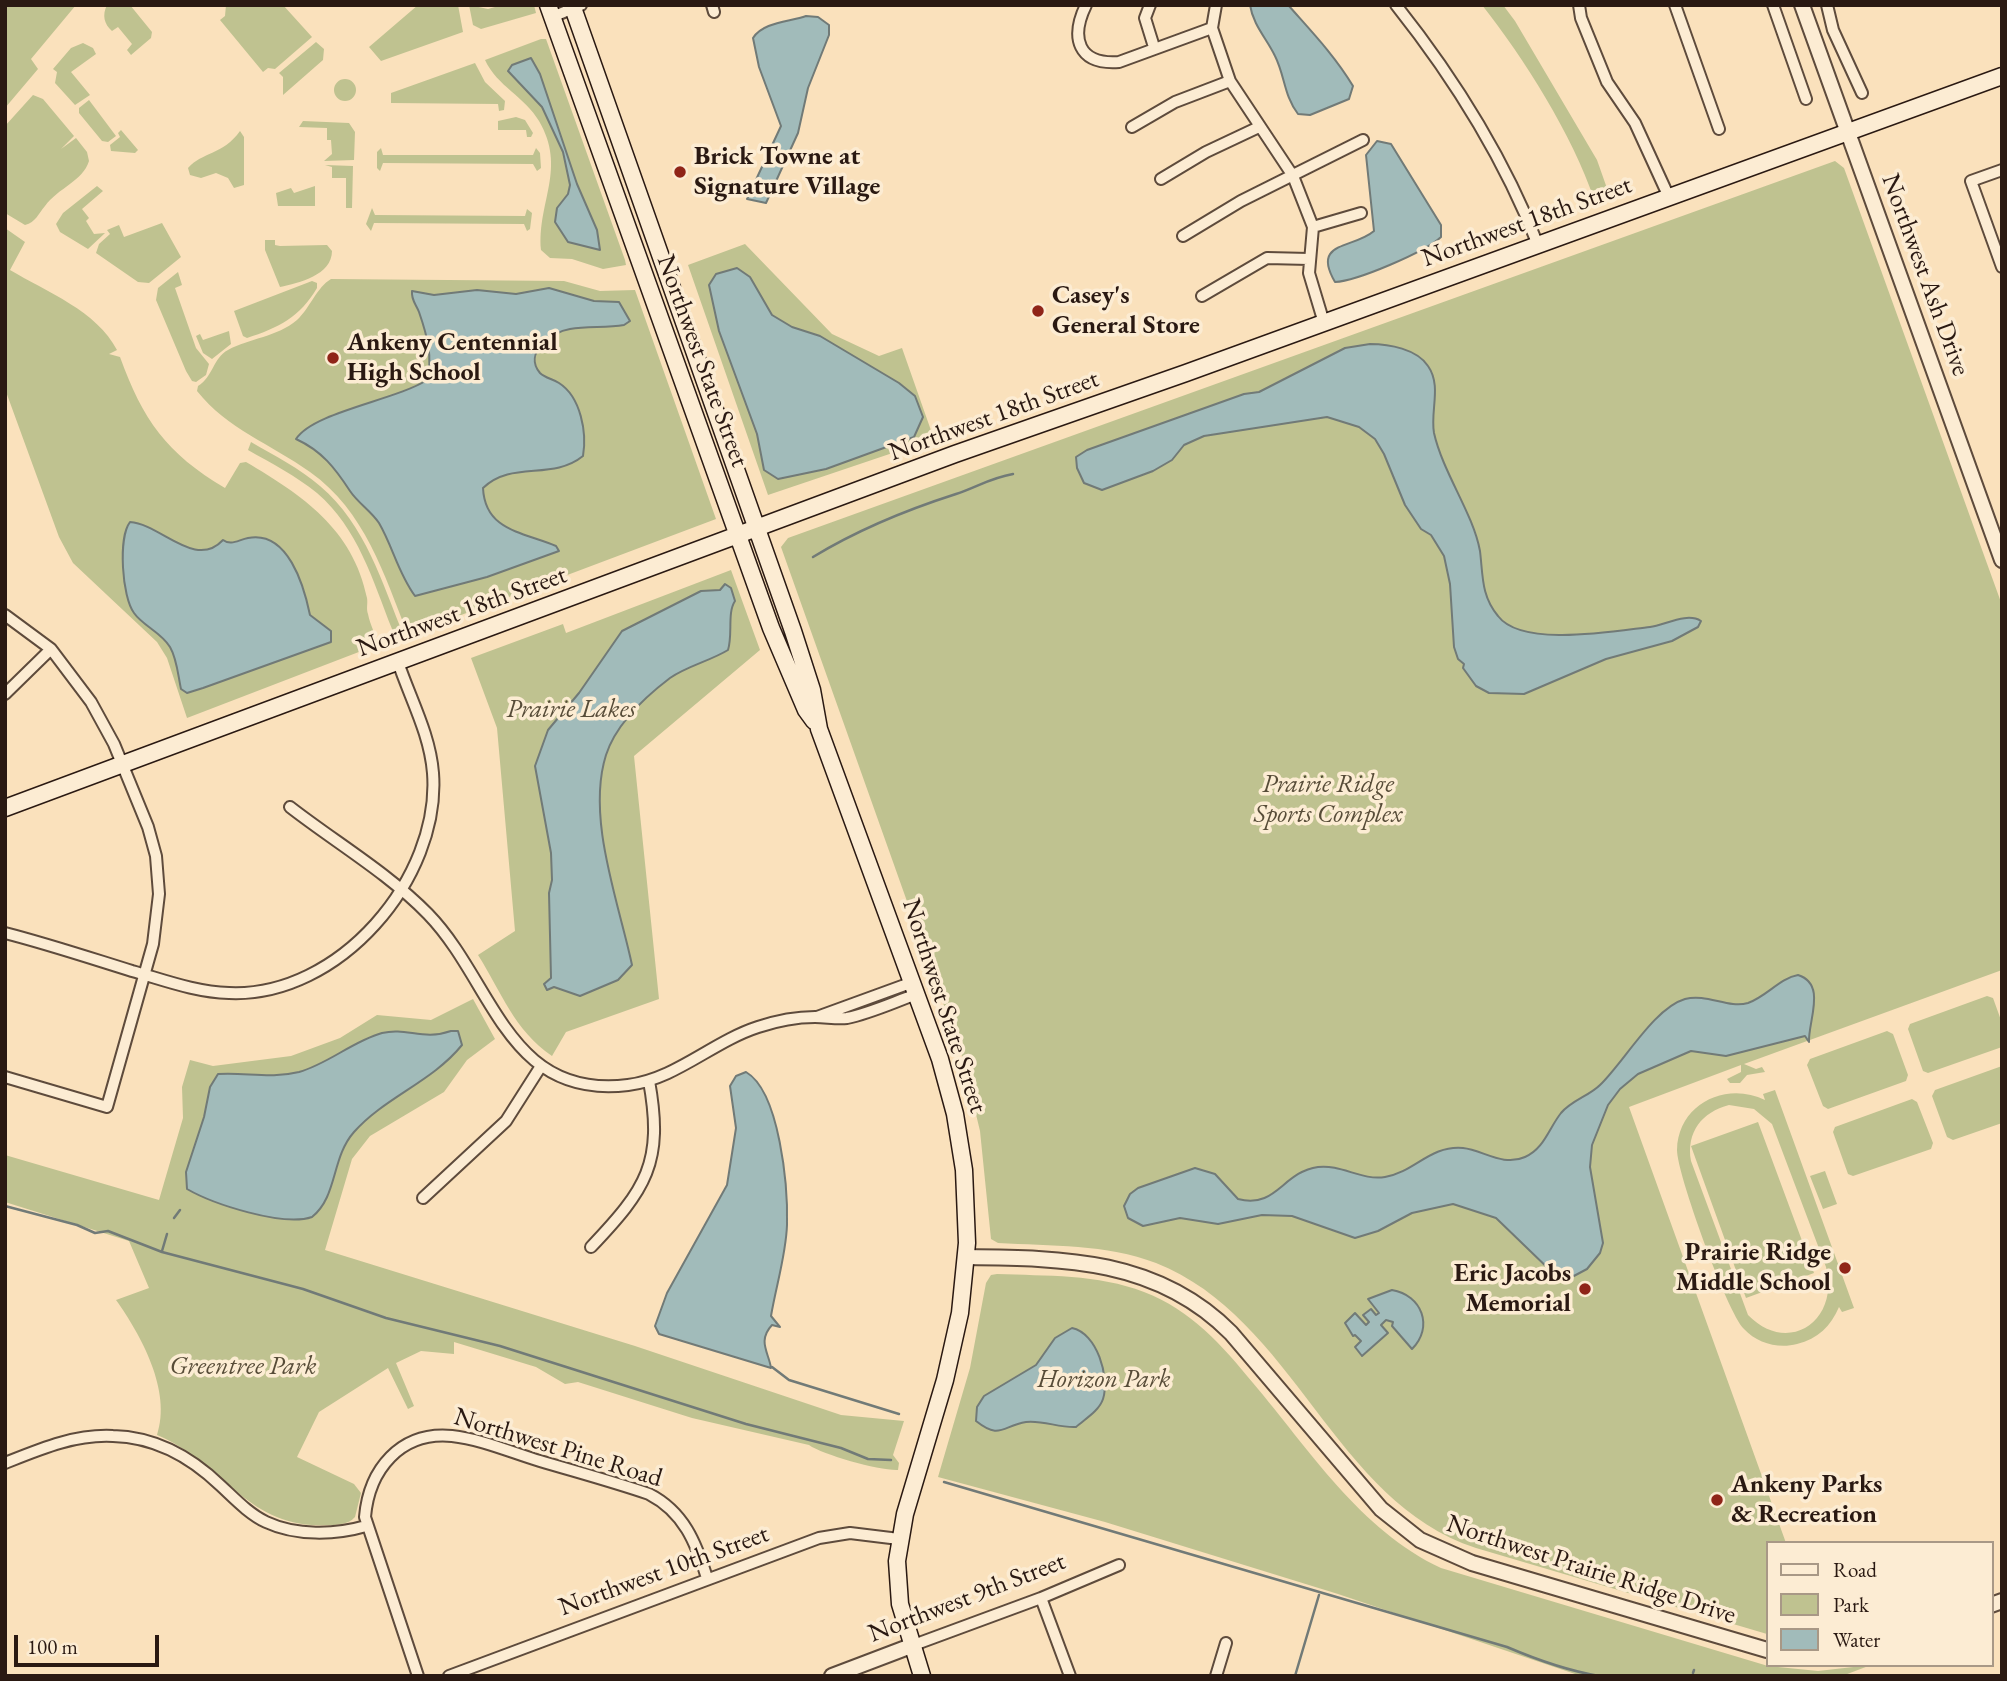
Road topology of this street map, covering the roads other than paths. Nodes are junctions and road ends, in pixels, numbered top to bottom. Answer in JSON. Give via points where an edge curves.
{"nodes":[{"id":1,"x":1086,"y":5,"type":"edge"},
{"id":2,"x":1150,"y":5,"type":"edge"},
{"id":3,"x":1216,"y":5,"type":"edge"},
{"id":4,"x":1396,"y":5,"type":"edge"},
{"id":5,"x":1579,"y":5,"type":"edge"},
{"id":6,"x":1675,"y":5,"type":"edge"},
{"id":7,"x":1773,"y":5,"type":"edge"},
{"id":8,"x":1802,"y":5,"type":"edge"},
{"id":9,"x":1827,"y":5,"type":"edge"},
{"id":10,"x":575,"y":6,"type":"edge"},
{"id":11,"x":550,"y":11,"type":"edge"},
{"id":12,"x":1212,"y":28,"type":"junction"},
{"id":13,"x":1154,"y":47,"type":"junction"},
{"id":14,"x":2002,"y":76,"type":"edge"},
{"id":15,"x":1230,"y":81,"type":"junction"},
{"id":16,"x":1862,"y":93,"type":"dead end"},
{"id":17,"x":1806,"y":99,"type":"dead end"},
{"id":18,"x":1132,"y":127,"type":"dead end"},
{"id":19,"x":1259,"y":127,"type":"junction"},
{"id":20,"x":1720,"y":129,"type":"dead end"},
{"id":21,"x":1847,"y":132,"type":"junction"},
{"id":22,"x":1363,"y":140,"type":"dead end"},
{"id":23,"x":2002,"y":170,"type":"edge"},
{"id":24,"x":1293,"y":176,"type":"junction"},
{"id":25,"x":1161,"y":179,"type":"dead end"},
{"id":26,"x":1668,"y":195,"type":"junction"},
{"id":27,"x":1361,"y":213,"type":"dead end"},
{"id":28,"x":1313,"y":227,"type":"junction"},
{"id":29,"x":1183,"y":236,"type":"dead end"},
{"id":30,"x":1538,"y":245,"type":"junction"},
{"id":31,"x":1309,"y":259,"type":"junction"},
{"id":32,"x":2002,"y":267,"type":"edge"},
{"id":33,"x":1202,"y":296,"type":"dead end"},
{"id":34,"x":1324,"y":323,"type":"junction"},
{"id":35,"x":756,"y":529,"type":"junction"},
{"id":36,"x":738,"y":536,"type":"junction"},
{"id":37,"x":2002,"y":560,"type":"edge"},
{"id":38,"x":5,"y":615,"type":"edge"},
{"id":39,"x":51,"y":649,"type":"junction"},
{"id":40,"x":398,"y":662,"type":"junction"},
{"id":41,"x":5,"y":694,"type":"edge"},
{"id":42,"x":819,"y":729,"type":"junction"},
{"id":43,"x":122,"y":764,"type":"junction"},
{"id":44,"x":290,"y":807,"type":"dead end"},
{"id":45,"x":5,"y":808,"type":"edge"},
{"id":46,"x":401,"y":891,"type":"junction"},
{"id":47,"x":5,"y":933,"type":"edge"},
{"id":48,"x":145,"y":975,"type":"junction"},
{"id":49,"x":915,"y":988,"type":"junction"},
{"id":50,"x":541,"y":1066,"type":"junction"},
{"id":51,"x":5,"y":1077,"type":"edge"},
{"id":52,"x":649,"y":1081,"type":"junction"},
{"id":53,"x":424,"y":1198,"type":"dead end"},
{"id":54,"x":591,"y":1247,"type":"dead end"},
{"id":55,"x":966,"y":1257,"type":"junction"},
{"id":56,"x":5,"y":1463,"type":"edge"},
{"id":57,"x":366,"y":1526,"type":"junction"},
{"id":58,"x":899,"y":1539,"type":"junction"},
{"id":59,"x":1119,"y":1565,"type":"dead end"},
{"id":60,"x":707,"y":1578,"type":"junction"},
{"id":61,"x":1041,"y":1598,"type":"junction"},
{"id":62,"x":1226,"y":1643,"type":"dead end"},
{"id":63,"x":911,"y":1646,"type":"junction"},
{"id":64,"x":1766,"y":1650,"type":"edge"},
{"id":65,"x":418,"y":1676,"type":"edge"},
{"id":66,"x":449,"y":1676,"type":"edge"},
{"id":67,"x":832,"y":1676,"type":"edge"},
{"id":68,"x":922,"y":1676,"type":"edge"},
{"id":69,"x":1070,"y":1676,"type":"edge"},
{"id":70,"x":1216,"y":1676,"type":"edge"}],
"edges":[{"from":1,"to":13,"type":"street","via":[[1076,30],[1088,56],[1104,63],[1119,62]]},
{"from":2,"to":13,"type":"street","via":[[1145,18]]},
{"from":3,"to":12,"type":"street"},
{"from":4,"to":30,"type":"street","via":[[1446,71],[1481,129],[1520,199]]},
{"from":5,"to":26,"type":"street","via":[[1607,82],[1634,123]]},
{"from":6,"to":20,"type":"street"},
{"from":7,"to":17,"type":"street"},
{"from":8,"to":21,"type":"street","name":"Northwest Ash Drive"},
{"from":9,"to":16,"type":"street","via":[[1833,30]]},
{"from":10,"to":11,"type":"street"},
{"from":10,"to":35,"type":"main road","name":"Northwest State Street"},
{"from":11,"to":36,"type":"main road","name":"Northwest State Street"},
{"from":12,"to":13,"type":"street"},
{"from":12,"to":15,"type":"street"},
{"from":14,"to":21,"type":"main road","name":"Northwest 18th Street"},
{"from":15,"to":18,"type":"street","via":[[1175,102]]},
{"from":15,"to":19,"type":"street"},
{"from":19,"to":24,"type":"street"},
{"from":19,"to":25,"type":"street"},
{"from":21,"to":26,"type":"main road","name":"Northwest 18th Street"},
{"from":21,"to":37,"type":"street","name":"Northwest Ash Drive"},
{"from":22,"to":24,"type":"street"},
{"from":23,"to":32,"type":"street","via":[[1971,181]]},
{"from":24,"to":28,"type":"street"},
{"from":24,"to":29,"type":"street"},
{"from":26,"to":30,"type":"main road","name":"Northwest 18th Street"},
{"from":27,"to":28,"type":"street"},
{"from":28,"to":31,"type":"street"},
{"from":30,"to":34,"type":"main road","name":"Northwest 18th Street"},
{"from":31,"to":33,"type":"street","via":[[1267,258]]},
{"from":31,"to":34,"type":"street"},
{"from":34,"to":35,"type":"main road","name":"Northwest 18th Street"},
{"from":35,"to":36,"type":"main road","name":"Northwest 18th Street"},
{"from":35,"to":42,"type":"main road","name":"Northwest State Street","via":[[812,690]]},
{"from":36,"to":40,"type":"main road","name":"Northwest 18th Street"},
{"from":36,"to":42,"type":"main road","name":"Northwest State Street","via":[[771,628],[806,710]]},
{"from":38,"to":39,"type":"street"},
{"from":39,"to":41,"type":"street"},
{"from":39,"to":43,"type":"street","via":[[91,702]]},
{"from":40,"to":43,"type":"main road","name":"Northwest 18th Street"},
{"from":40,"to":46,"type":"street","via":[[429,749],[433,790],[425,842]]},
{"from":42,"to":49,"type":"main road","name":"Northwest State Street"},
{"from":43,"to":45,"type":"main road","name":"Northwest 18th Street"},
{"from":43,"to":48,"type":"street","via":[[148,827],[158,872],[156,926]]},
{"from":44,"to":46,"type":"street"},
{"from":46,"to":48,"type":"street","via":[[343,955],[285,985],[230,993],[187,988]]},
{"from":46,"to":50,"type":"street","via":[[449,938],[503,1028]]},
{"from":47,"to":48,"type":"street"},
{"from":48,"to":51,"type":"street","via":[[107,1107]]},
{"from":49,"to":52,"type":"street","via":[[846,1018],[773,1023],[739,1034]]},
{"from":49,"to":55,"type":"main road","name":"Northwest State Street","via":[[959,1132]]},
{"from":50,"to":52,"type":"street","via":[[594,1084]]},
{"from":50,"to":53,"type":"street","via":[[506,1121]]},
{"from":52,"to":54,"type":"street","via":[[656,1123],[646,1175],[628,1207]]},
{"from":55,"to":58,"type":"main road","name":"Northwest State Street","via":[[954,1347]]},
{"from":55,"to":64,"type":"street","name":"Northwest Prairie Ridge Drive","via":[[1101,1265],[1167,1285],[1205,1309],[1231,1333],[1381,1509],[1420,1539],[1472,1563]]},
{"from":56,"to":57,"type":"street","via":[[82,1437],[132,1438],[186,1456],[256,1517],[276,1526],[324,1532]]},
{"from":57,"to":60,"type":"street","name":"Northwest Pine Road","via":[[368,1493],[384,1463],[416,1440],[455,1436],[659,1499],[687,1526]]},
{"from":57,"to":65,"type":"street"},
{"from":58,"to":60,"type":"street","name":"Northwest 10th Street","via":[[850,1533],[826,1536]]},
{"from":58,"to":63,"type":"main road","name":"Northwest State Street","via":[[897,1582]]},
{"from":59,"to":61,"type":"street","name":"Northwest 9th Street"},
{"from":60,"to":66,"type":"street","name":"Northwest 10th Street"},
{"from":61,"to":63,"type":"street","name":"Northwest 9th Street"},
{"from":61,"to":69,"type":"street"},
{"from":62,"to":70,"type":"street"},
{"from":63,"to":67,"type":"street","name":"Northwest 9th Street"},
{"from":63,"to":68,"type":"main road","name":"Northwest State Street"}]}
